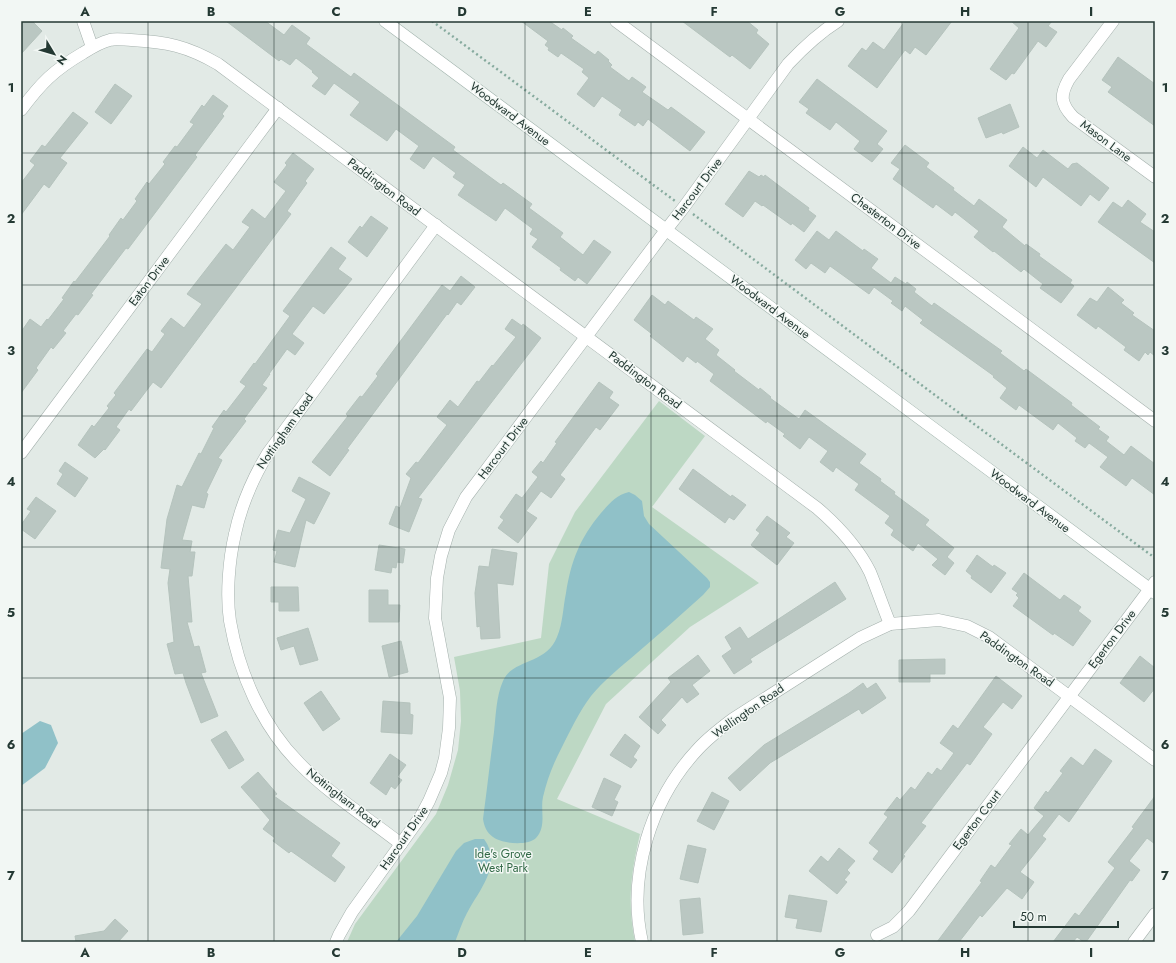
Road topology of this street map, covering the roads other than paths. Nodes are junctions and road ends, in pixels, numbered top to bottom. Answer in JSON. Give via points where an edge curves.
{"nodes":[{"id":1,"x":83,"y":21,"type":"edge"},
{"id":2,"x":385,"y":21,"type":"edge"},
{"id":3,"x":616,"y":21,"type":"edge"},
{"id":4,"x":838,"y":21,"type":"edge"},
{"id":5,"x":1113,"y":21,"type":"edge"},
{"id":6,"x":92,"y":47,"type":"junction"},
{"id":7,"x":278,"y":108,"type":"junction"},
{"id":8,"x":21,"y":110,"type":"edge"},
{"id":9,"x":748,"y":119,"type":"junction"},
{"id":10,"x":1155,"y":177,"type":"edge"},
{"id":11,"x":436,"y":225,"type":"junction"},
{"id":12,"x":666,"y":230,"type":"junction"},
{"id":13,"x":587,"y":336,"type":"junction"},
{"id":14,"x":1155,"y":421,"type":"edge"},
{"id":15,"x":21,"y":453,"type":"edge"},
{"id":16,"x":1153,"y":588,"type":"edge"},
{"id":17,"x":890,"y":624,"type":"junction"},
{"id":18,"x":1069,"y":696,"type":"junction"},
{"id":19,"x":1155,"y":760,"type":"edge"},
{"id":20,"x":402,"y":844,"type":"junction"},
{"id":21,"x":1155,"y":914,"type":"edge"},
{"id":22,"x":877,"y":935,"type":"dead end"},
{"id":23,"x":336,"y":942,"type":"edge"},
{"id":24,"x":642,"y":942,"type":"edge"},
{"id":25,"x":1134,"y":942,"type":"edge"}],
"edges":[{"from":1,"to":6,"type":"street"},
{"from":2,"to":12,"type":"street","name":"Woodward Avenue"},
{"from":3,"to":9,"type":"street","name":"Chesterton Drive"},
{"from":4,"to":9,"type":"street","name":"Harcourt Drive","via":[[792,59]]},
{"from":5,"to":10,"type":"street","name":"Mason Lane","via":[[1069,79],[1062,100],[1074,117]]},
{"from":6,"to":7,"type":"street","name":"Paddington Road","via":[[111,39],[158,42],[187,48],[218,64]]},
{"from":6,"to":8,"type":"street","name":"Paddington Road","via":[[45,80]]},
{"from":7,"to":11,"type":"street","name":"Paddington Road"},
{"from":7,"to":15,"type":"street","name":"Eaton Drive"},
{"from":9,"to":12,"type":"street","name":"Harcourt Drive"},
{"from":9,"to":14,"type":"street","name":"Chesterton Drive"},
{"from":11,"to":13,"type":"street","name":"Paddington Road"},
{"from":11,"to":20,"type":"street","name":"Nottingham Road","via":[[264,458],[239,518],[231,554],[229,585],[230,620],[242,667],[267,722],[299,763],[318,781]]},
{"from":12,"to":13,"type":"street","name":"Harcourt Drive"},
{"from":12,"to":16,"type":"street","name":"Woodward Avenue"},
{"from":13,"to":17,"type":"street","name":"Paddington Road","via":[[835,524],[850,540],[870,572]]},
{"from":13,"to":20,"type":"street","name":"Harcourt Drive","via":[[466,497],[449,530],[437,578],[435,618],[450,698],[448,740],[441,773],[429,801]]},
{"from":16,"to":18,"type":"street","name":"Egerton Drive"},
{"from":17,"to":18,"type":"street","name":"Paddington Road","via":[[939,620],[967,626],[989,637]]},
{"from":17,"to":24,"type":"street","name":"Wellington Road","via":[[860,638],[733,719],[698,749],[680,771],[667,790],[645,846],[639,888],[639,926]]},
{"from":18,"to":19,"type":"street","name":"Paddington Road"},
{"from":18,"to":22,"type":"street","name":"Egerton Court","via":[[909,911],[894,927]]},
{"from":20,"to":23,"type":"street","name":"Harcourt Drive","via":[[352,912]]},
{"from":21,"to":25,"type":"street"}]}
